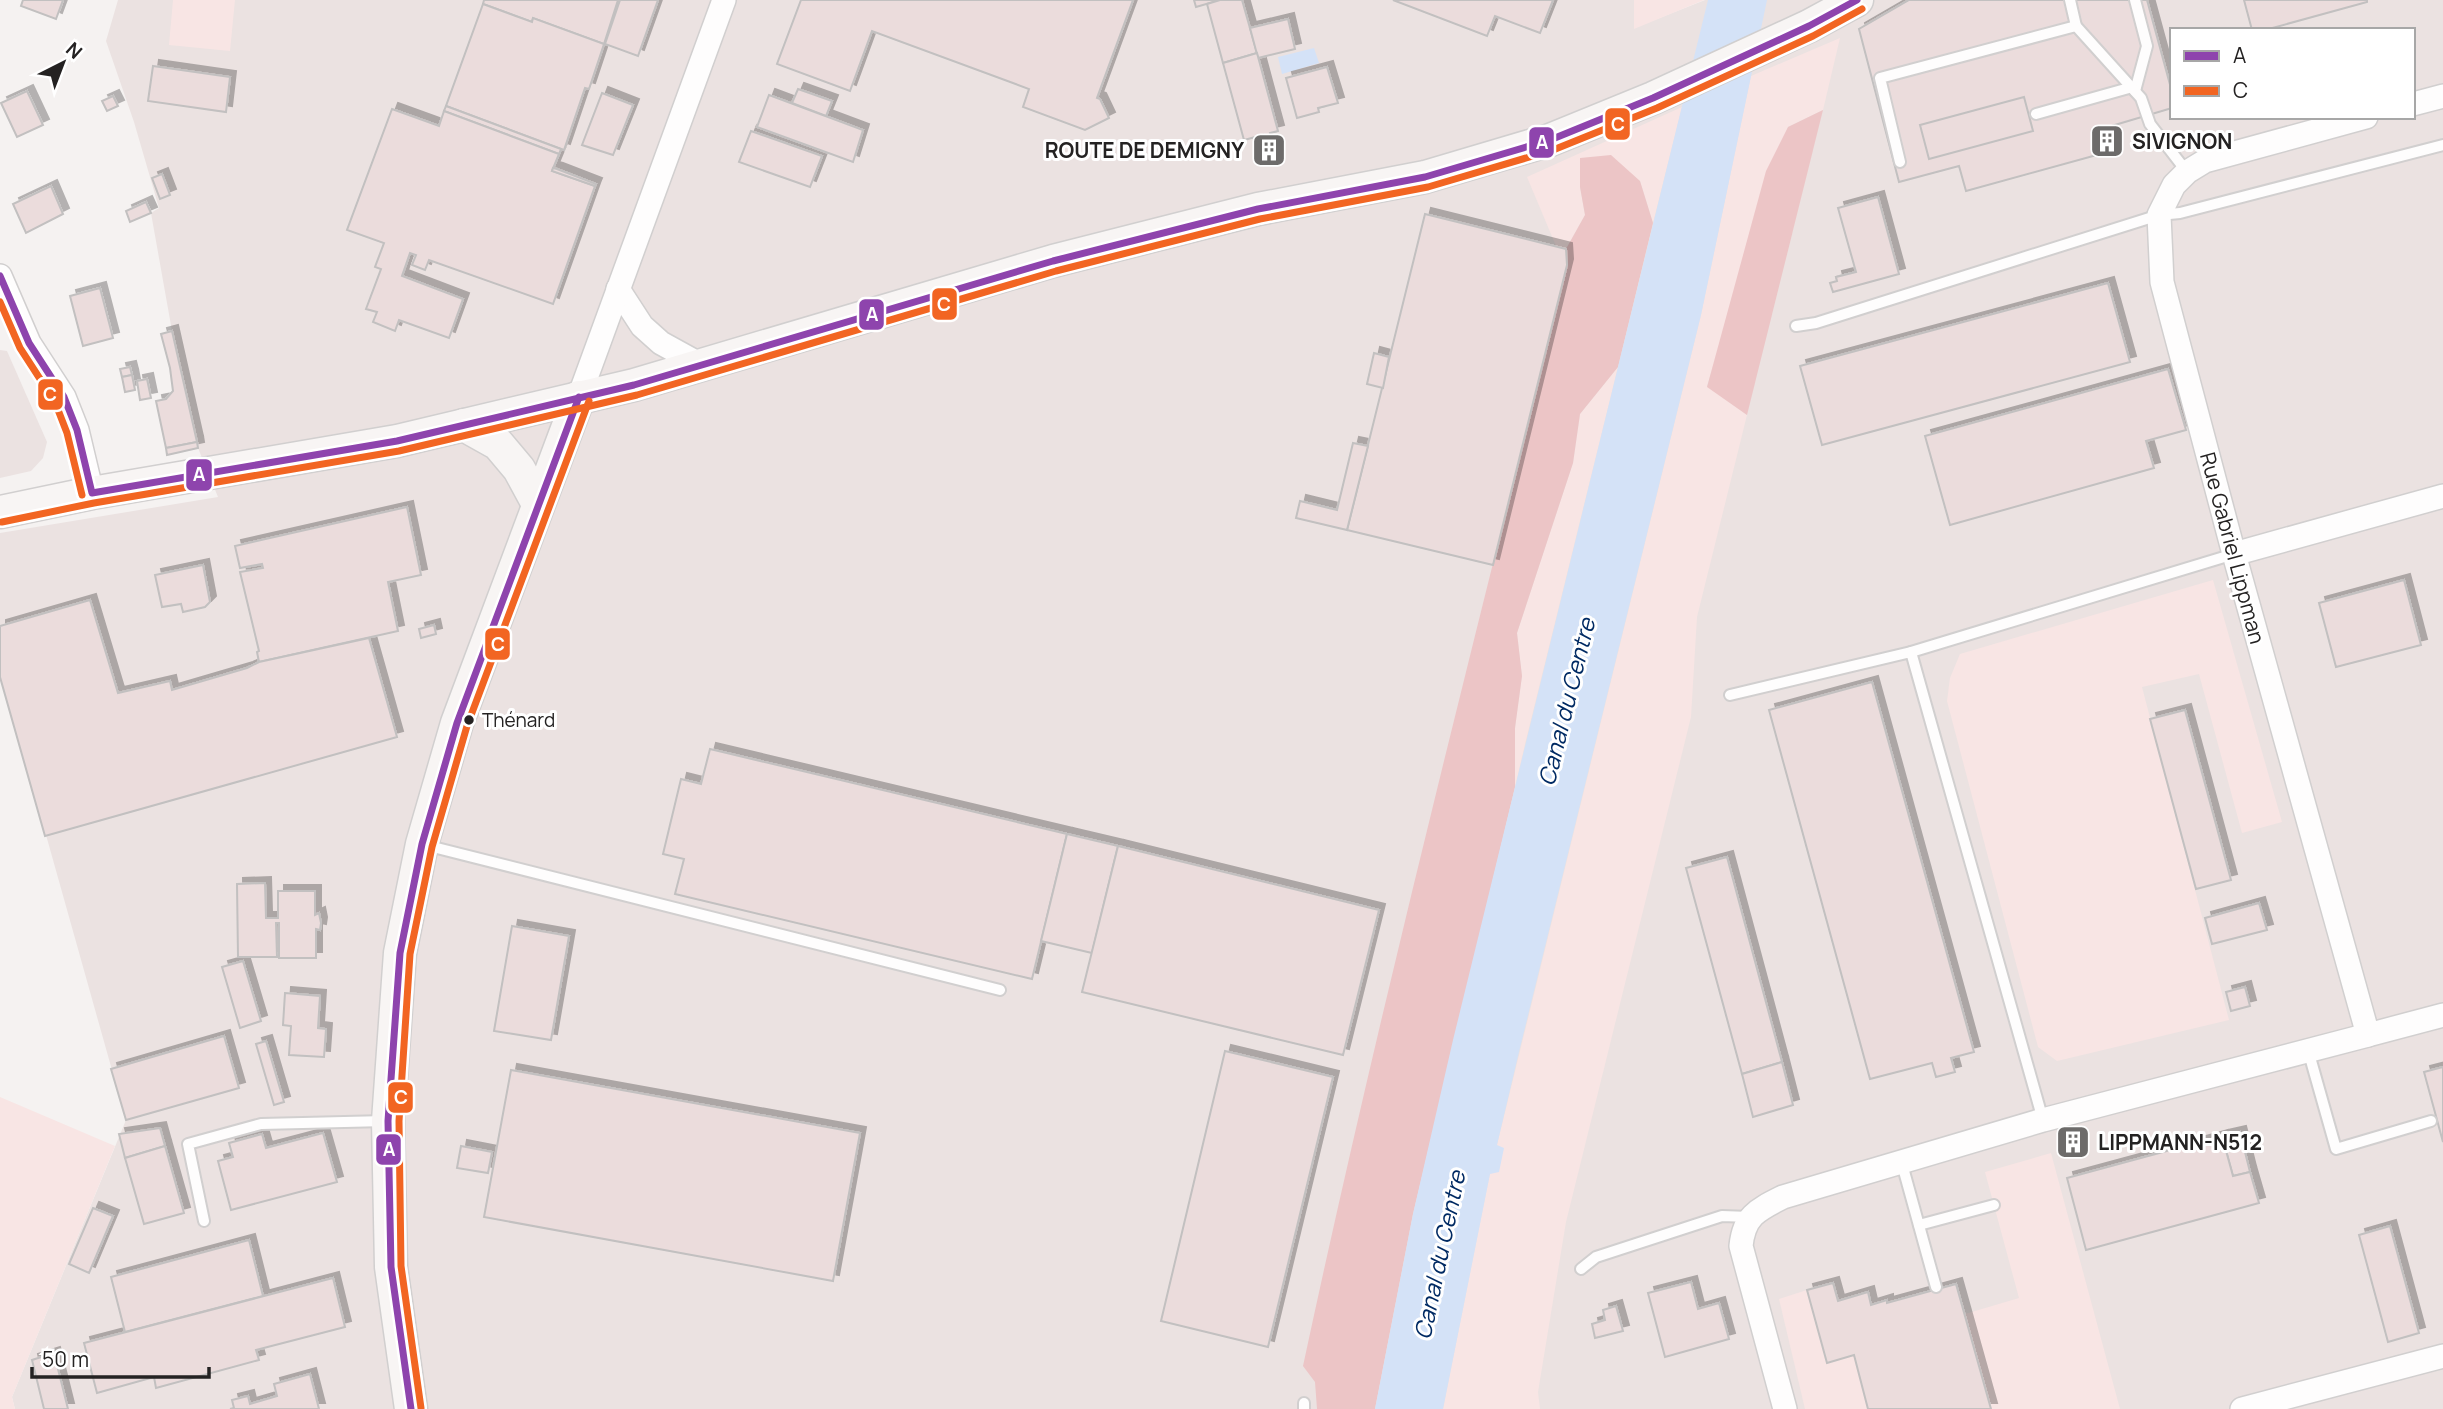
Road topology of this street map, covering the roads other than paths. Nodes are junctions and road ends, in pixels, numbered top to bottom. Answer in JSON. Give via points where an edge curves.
{"nodes":[{"id":1,"x":724,"y":0,"type":"edge"},
{"id":2,"x":1857,"y":0,"type":"edge"},
{"id":3,"x":2070,"y":0,"type":"edge"},
{"id":4,"x":2135,"y":0,"type":"edge"},
{"id":5,"x":2076,"y":26,"type":"junction"},
{"id":6,"x":2134,"y":88,"type":"junction"},
{"id":7,"x":2443,"y":96,"type":"edge"},
{"id":8,"x":2415,"y":103,"type":"edge"},
{"id":9,"x":2036,"y":114,"type":"dead end"},
{"id":10,"x":2359,"y":119,"type":"edge"},
{"id":11,"x":2443,"y":145,"type":"edge"},
{"id":12,"x":1900,"y":162,"type":"dead end"},
{"id":13,"x":2187,"y":172,"type":"junction"},
{"id":14,"x":2159,"y":215,"type":"junction"},
{"id":15,"x":0,"y":275,"type":"edge"},
{"id":16,"x":618,"y":289,"type":"junction"},
{"id":17,"x":1796,"y":326,"type":"dead end"},
{"id":18,"x":701,"y":365,"type":"junction"},
{"id":19,"x":579,"y":397,"type":"junction"},
{"id":20,"x":464,"y":425,"type":"junction"},
{"id":21,"x":92,"y":494,"type":"junction"},
{"id":22,"x":2443,"y":496,"type":"edge"},
{"id":23,"x":538,"y":504,"type":"junction"},
{"id":24,"x":0,"y":512,"type":"edge"},
{"id":25,"x":2234,"y":554,"type":"junction"},
{"id":26,"x":1911,"y":652,"type":"junction"},
{"id":27,"x":1730,"y":695,"type":"dead end"},
{"id":28,"x":422,"y":844,"type":"junction"},
{"id":29,"x":1000,"y":990,"type":"dead end"},
{"id":30,"x":2443,"y":1015,"type":"edge"},
{"id":31,"x":2368,"y":1035,"type":"junction"},
{"id":32,"x":2308,"y":1050,"type":"junction"},
{"id":33,"x":2043,"y":1120,"type":"junction"},
{"id":34,"x":388,"y":1121,"type":"junction"},
{"id":35,"x":2431,"y":1121,"type":"dead end"},
{"id":36,"x":1902,"y":1164,"type":"junction"},
{"id":37,"x":1994,"y":1205,"type":"dead end"},
{"id":38,"x":1750,"y":1217,"type":"junction"},
{"id":39,"x":204,"y":1222,"type":"dead end"},
{"id":40,"x":1919,"y":1225,"type":"junction"},
{"id":41,"x":1581,"y":1269,"type":"dead end"},
{"id":42,"x":1937,"y":1287,"type":"dead end"},
{"id":43,"x":2443,"y":1356,"type":"edge"},
{"id":44,"x":411,"y":1409,"type":"edge"},
{"id":45,"x":1785,"y":1409,"type":"edge"},
{"id":46,"x":2242,"y":1409,"type":"edge"}],
"edges":[{"from":1,"to":16,"type":"street"},
{"from":2,"to":18,"type":"main road","via":[[1653,98],[1549,140],[1425,177],[1258,209],[1065,258]]},
{"from":3,"to":5,"type":"lane"},
{"from":4,"to":6,"type":"lane","via":[[2147,46]]},
{"from":5,"to":6,"type":"lane"},
{"from":5,"to":12,"type":"lane","via":[[1880,78]]},
{"from":6,"to":9,"type":"lane"},
{"from":6,"to":13,"type":"lane","via":[[2150,124]]},
{"from":7,"to":8,"type":"street"},
{"from":10,"to":13,"type":"street","name":"Rue Gabriel Lippman","via":[[2206,161]]},
{"from":11,"to":14,"type":"lane"},
{"from":13,"to":14,"type":"street","name":"Rue Gabriel Lippman","via":[[2174,185]]},
{"from":14,"to":17,"type":"lane"},
{"from":14,"to":25,"type":"street","name":"Rue Gabriel Lippman","via":[[2162,282]]},
{"from":15,"to":21,"type":"street","via":[[29,343],[64,397]]},
{"from":16,"to":18,"type":"street","via":[[642,327]]},
{"from":16,"to":19,"type":"street"},
{"from":18,"to":19,"type":"main road"},
{"from":19,"to":20,"type":"main road"},
{"from":19,"to":23,"type":"main road"},
{"from":20,"to":21,"type":"main road","via":[[397,441]]},
{"from":20,"to":23,"type":"main road","via":[[498,444],[519,469]]},
{"from":21,"to":24,"type":"main road"},
{"from":22,"to":25,"type":"street"},
{"from":23,"to":28,"type":"main road","via":[[457,723]]},
{"from":25,"to":26,"type":"lane"},
{"from":25,"to":31,"type":"street","name":"Rue Gabriel Lippman"},
{"from":26,"to":27,"type":"lane"},
{"from":26,"to":33,"type":"lane"},
{"from":28,"to":29,"type":"lane"},
{"from":28,"to":34,"type":"main road","via":[[400,953]]},
{"from":30,"to":31,"type":"street"},
{"from":31,"to":32,"type":"street"},
{"from":32,"to":33,"type":"street"},
{"from":32,"to":35,"type":"lane","via":[[2336,1149]]},
{"from":33,"to":36,"type":"street"},
{"from":34,"to":39,"type":"lane","via":[[261,1124],[188,1144]]},
{"from":34,"to":44,"type":"main road","via":[[391,1268]]},
{"from":36,"to":38,"type":"street","via":[[1783,1197]]},
{"from":36,"to":40,"type":"lane"},
{"from":37,"to":40,"type":"lane"},
{"from":38,"to":41,"type":"lane","via":[[1722,1216],[1595,1257]]},
{"from":38,"to":45,"type":"street","via":[[1741,1246]]},
{"from":40,"to":42,"type":"lane"},
{"from":43,"to":46,"type":"street"}]}
